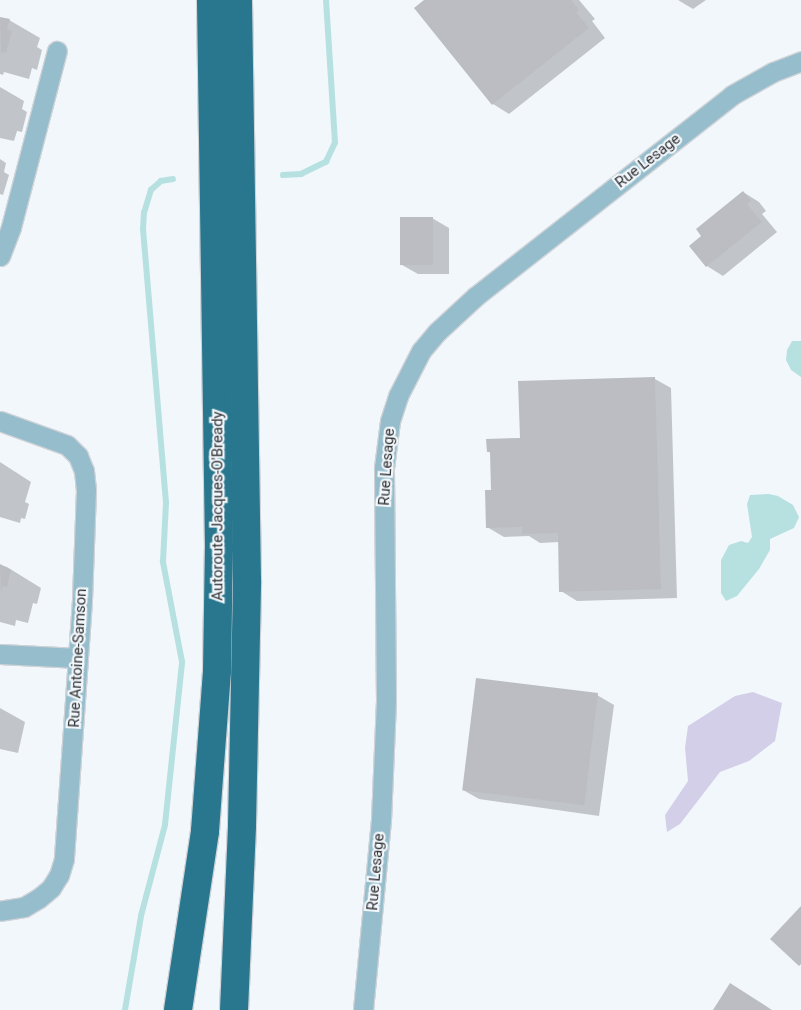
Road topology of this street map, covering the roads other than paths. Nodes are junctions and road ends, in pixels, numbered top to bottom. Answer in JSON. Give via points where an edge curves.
{"nodes":[{"id":1,"x":211,"y":0,"type":"edge"},
{"id":2,"x":238,"y":0,"type":"edge"},
{"id":3,"x":57,"y":51,"type":"dead end"},
{"id":4,"x":801,"y":61,"type":"edge"},
{"id":5,"x":0,"y":256,"type":"edge"},
{"id":6,"x":0,"y":421,"type":"edge"},
{"id":7,"x":0,"y":654,"type":"edge"},
{"id":8,"x":78,"y":658,"type":"junction"},
{"id":9,"x":0,"y":911,"type":"edge"},
{"id":10,"x":178,"y":1010,"type":"edge"},
{"id":11,"x":234,"y":1010,"type":"edge"},
{"id":12,"x":363,"y":1010,"type":"edge"}],
"edges":[{"from":1,"to":10,"type":"highway","name":"Autoroute Jacques-O'Bready","via":[[219,538],[216,671],[206,831]]},
{"from":2,"to":11,"type":"highway","name":"Autoroute Jacques-O'Bready","via":[[247,589]]},
{"from":3,"to":5,"type":"street","via":[[11,227]]},
{"from":4,"to":12,"type":"street","name":"Rue Lesage","via":[[773,72],[732,95],[476,296],[421,351],[398,396],[390,421],[384,468],[386,711],[381,820]]},
{"from":6,"to":8,"type":"street","name":"Rue Antoine-Samson","via":[[67,445],[78,456],[84,471],[86,490]]},
{"from":7,"to":8,"type":"street"},
{"from":8,"to":9,"type":"street","name":"Rue Antoine-Samson","via":[[66,842],[59,875],[39,898],[24,906]]}]}
